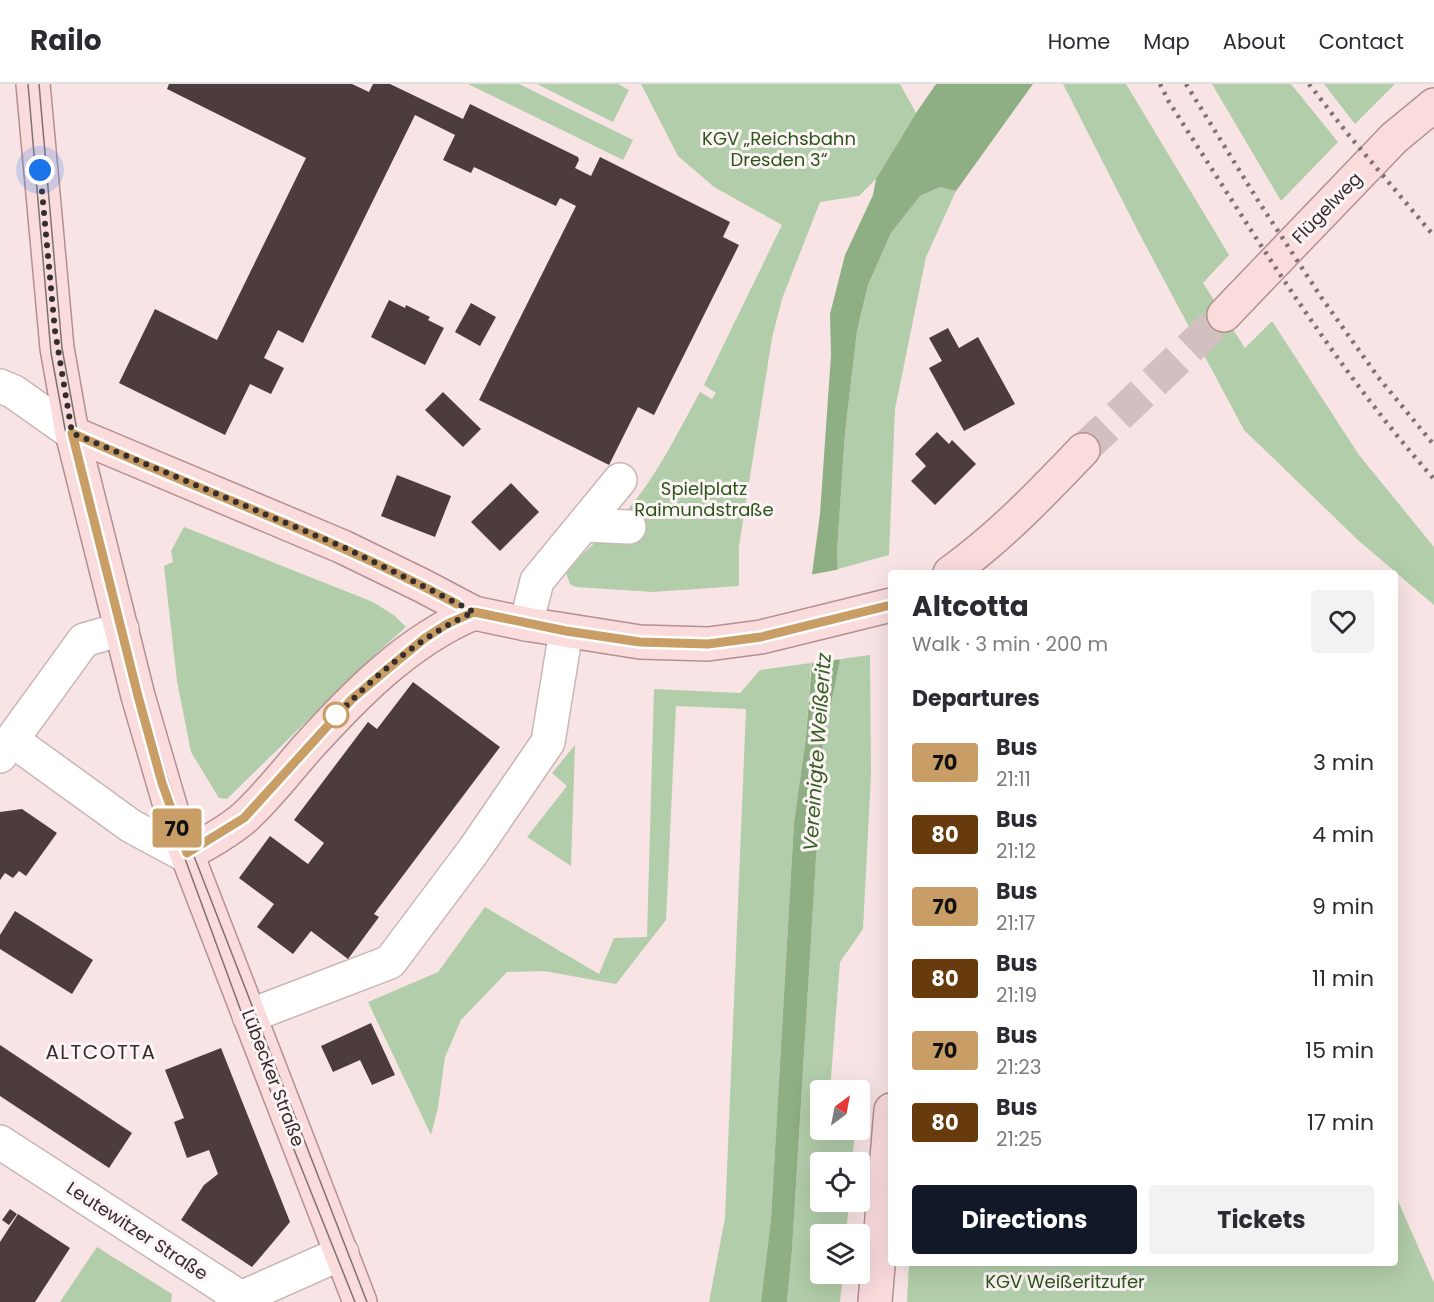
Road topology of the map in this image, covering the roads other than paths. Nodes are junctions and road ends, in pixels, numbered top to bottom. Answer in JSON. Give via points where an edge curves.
{"nodes":[{"id":1,"x":33,"y":84,"type":"edge"},
{"id":2,"x":1434,"y":105,"type":"edge"},
{"id":3,"x":1224,"y":315,"type":"tunnel mouth"},
{"id":4,"x":0,"y":386,"type":"edge"},
{"id":5,"x":72,"y":433,"type":"junction"},
{"id":6,"x":1083,"y":450,"type":"tunnel mouth"},
{"id":7,"x":620,"y":480,"type":"dead end"},
{"id":8,"x":584,"y":525,"type":"junction"},
{"id":9,"x":629,"y":527,"type":"dead end"},
{"id":10,"x":954,"y":570,"type":"edge"},
{"id":11,"x":882,"y":608,"type":"edge"},
{"id":12,"x":474,"y":612,"type":"junction"},
{"id":13,"x":526,"y":624,"type":"junction"},
{"id":14,"x":122,"y":629,"type":"junction"},
{"id":15,"x":566,"y":631,"type":"junction"},
{"id":16,"x":6,"y":748,"type":"edge"},
{"id":17,"x":187,"y":853,"type":"junction"},
{"id":18,"x":249,"y":1016,"type":"junction"},
{"id":19,"x":0,"y":1142,"type":"edge"},
{"id":20,"x":888,"y":1146,"type":"edge"},
{"id":21,"x":342,"y":1253,"type":"junction"},
{"id":22,"x":236,"y":1300,"type":"edge"},
{"id":23,"x":360,"y":1302,"type":"edge"},
{"id":24,"x":875,"y":1302,"type":"edge"}],
"edges":[{"from":1,"to":5,"type":"main road","via":[[55,331]]},
{"from":2,"to":3,"type":"main road","name":"Flügelweg","via":[[1394,138]]},
{"from":4,"to":5,"type":"street"},
{"from":5,"to":12,"type":"main road","via":[[343,547]]},
{"from":5,"to":14,"type":"main road"},
{"from":6,"to":10,"type":"main road","via":[[1023,513]]},
{"from":7,"to":8,"type":"street"},
{"from":8,"to":9,"type":"street"},
{"from":8,"to":13,"type":"street","via":[[537,581]]},
{"from":11,"to":15,"type":"main road","via":[[761,637],[708,644],[640,642]]},
{"from":12,"to":13,"type":"main road"},
{"from":12,"to":17,"type":"main road","via":[[447,624],[402,657],[341,711],[244,818]]},
{"from":13,"to":15,"type":"main road"},
{"from":14,"to":16,"type":"street","via":[[84,640]]},
{"from":14,"to":17,"type":"main road","via":[[162,783]]},
{"from":15,"to":18,"type":"street","via":[[548,742],[390,962]]},
{"from":16,"to":17,"type":"street","via":[[131,826]]},
{"from":17,"to":18,"type":"main road","name":"Lübecker Straße"},
{"from":18,"to":21,"type":"main road","name":"Lübecker Straße"},
{"from":19,"to":22,"type":"street","name":"Leutewitzer Straße"},
{"from":20,"to":24,"type":"main road"},
{"from":21,"to":22,"type":"street","name":"Leutewitzer Straße"},
{"from":21,"to":23,"type":"main road","name":"Lübecker Straße"}]}
